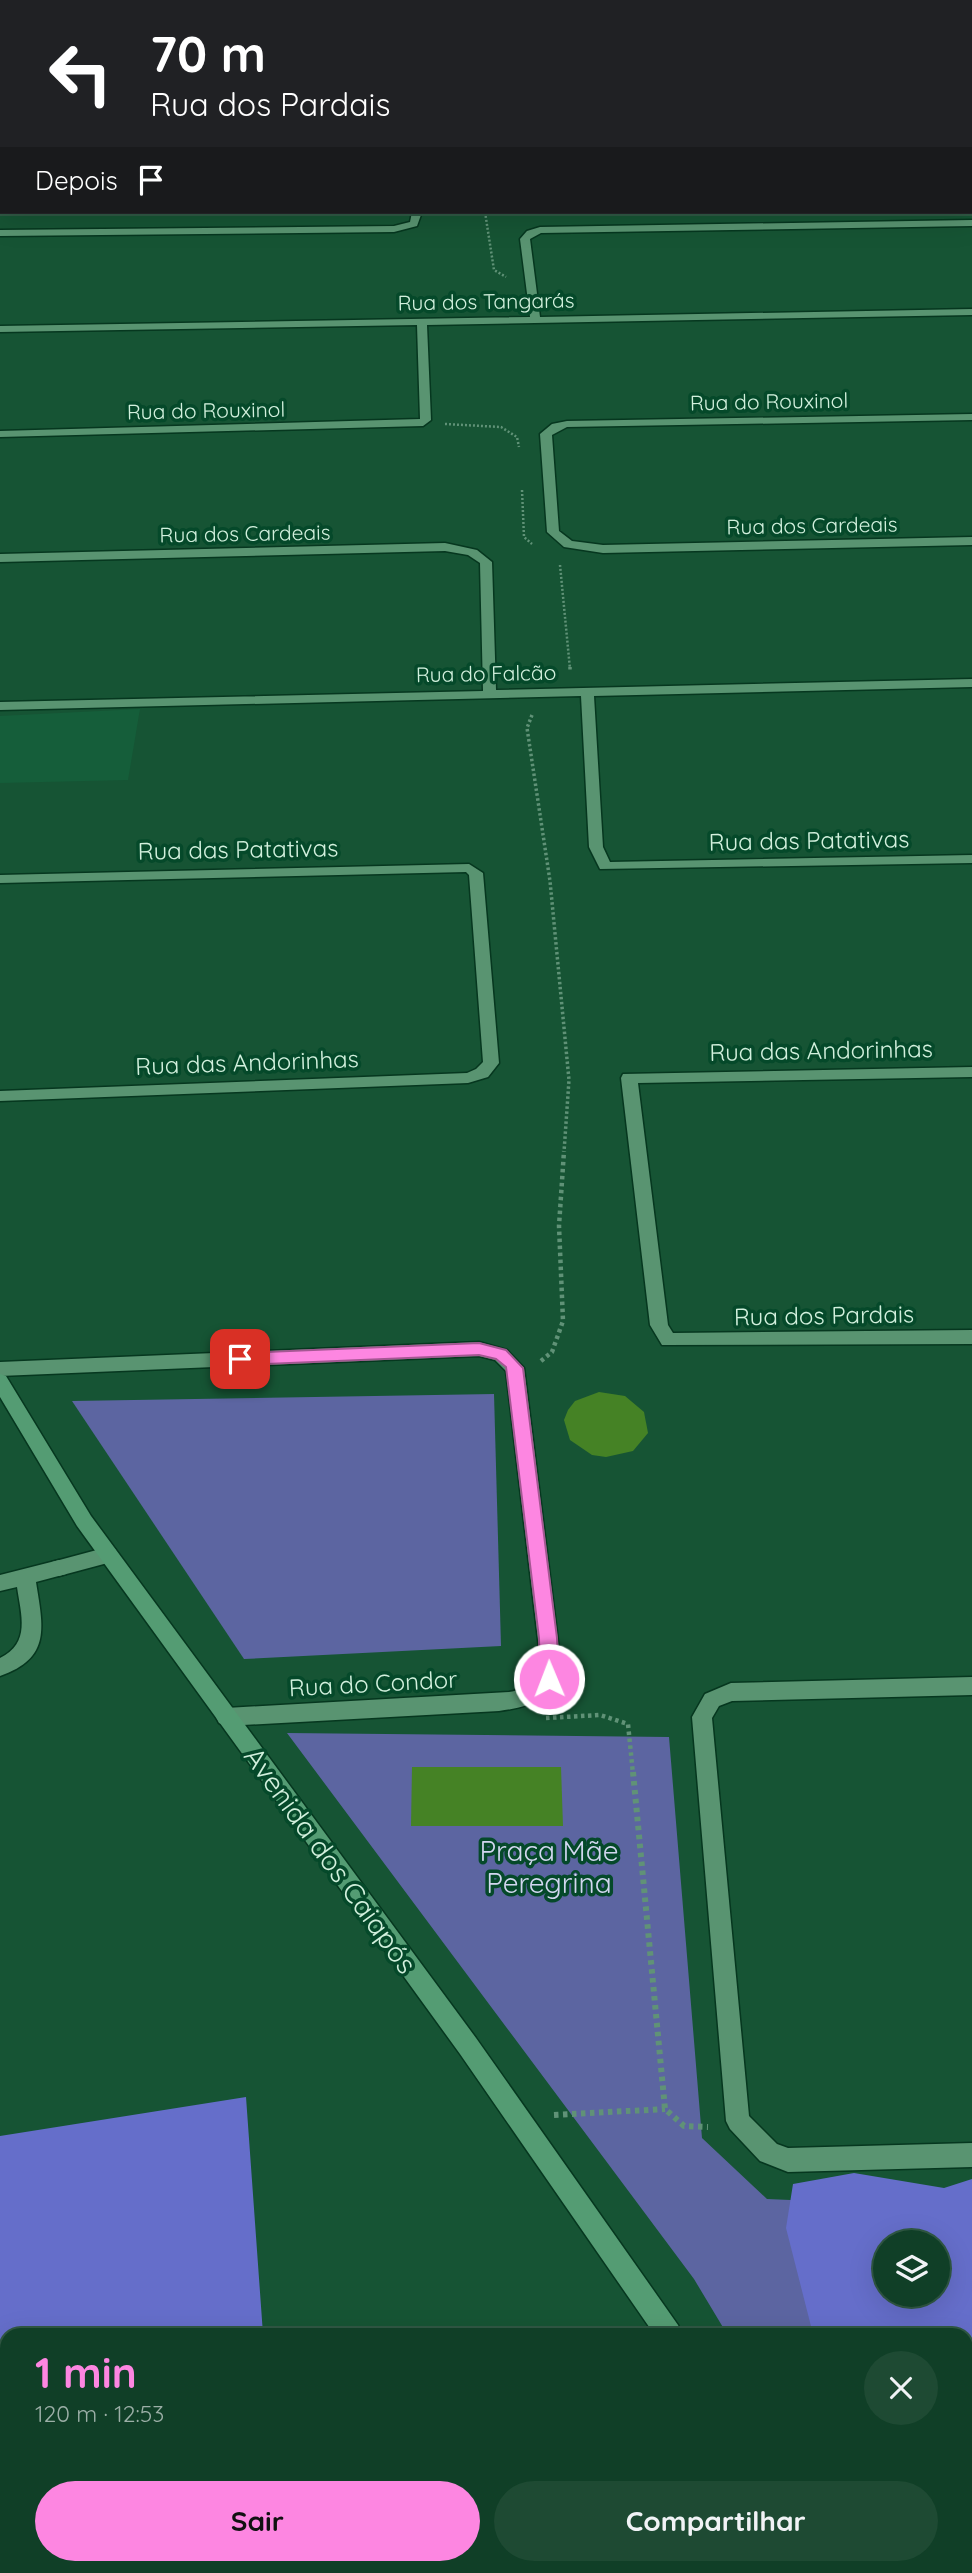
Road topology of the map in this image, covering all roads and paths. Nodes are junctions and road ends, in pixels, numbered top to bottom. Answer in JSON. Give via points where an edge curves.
{"nodes":[{"id":1,"x":485,"y":214,"type":"edge"},
{"id":2,"x":417,"y":216,"type":"edge"},
{"id":3,"x":972,"y":223,"type":"edge"},
{"id":4,"x":0,"y":233,"type":"edge"},
{"id":5,"x":531,"y":282,"type":"junction"},
{"id":6,"x":972,"y":312,"type":"edge"},
{"id":7,"x":422,"y":320,"type":"junction"},
{"id":8,"x":535,"y":320,"type":"junction"},
{"id":9,"x":0,"y":329,"type":"edge"},
{"id":10,"x":972,"y":417,"type":"edge"},
{"id":11,"x":442,"y":421,"type":"dead end"},
{"id":12,"x":0,"y":434,"type":"edge"},
{"id":13,"x":520,"y":454,"type":"dead end"},
{"id":14,"x":522,"y":488,"type":"dead end"},
{"id":15,"x":972,"y":541,"type":"edge"},
{"id":16,"x":568,"y":544,"type":"joint"},
{"id":17,"x":536,"y":547,"type":"dead end"},
{"id":18,"x":0,"y":558,"type":"edge"},
{"id":19,"x":559,"y":559,"type":"dead end"},
{"id":20,"x":571,"y":679,"type":"dead end"},
{"id":21,"x":972,"y":683,"type":"edge"},
{"id":22,"x":587,"y":692,"type":"junction"},
{"id":23,"x":559,"y":693,"type":"junction"},
{"id":24,"x":490,"y":694,"type":"junction"},
{"id":25,"x":0,"y":706,"type":"edge"},
{"id":26,"x":972,"y":859,"type":"edge"},
{"id":27,"x":0,"y":879,"type":"edge"},
{"id":28,"x":491,"y":1063,"type":"joint"},
{"id":29,"x":972,"y":1072,"type":"edge"},
{"id":30,"x":0,"y":1096,"type":"edge"},
{"id":31,"x":972,"y":1337,"type":"edge"},
{"id":32,"x":678,"y":1342,"type":"joint"},
{"id":33,"x":515,"y":1368,"type":"junction"},
{"id":34,"x":0,"y":1369,"type":"edge"},
{"id":35,"x":0,"y":1381,"type":"edge"},
{"id":36,"x":108,"y":1555,"type":"junction"},
{"id":37,"x":24,"y":1577,"type":"junction"},
{"id":38,"x":0,"y":1583,"type":"edge"},
{"id":39,"x":0,"y":1667,"type":"edge"},
{"id":40,"x":972,"y":1686,"type":"edge"},
{"id":41,"x":524,"y":1699,"type":"junction"},
{"id":42,"x":226,"y":1717,"type":"junction"},
{"id":43,"x":665,"y":2109,"type":"junction"},
{"id":44,"x":518,"y":2117,"type":"junction"},
{"id":45,"x":738,"y":2121,"type":"junction"},
{"id":46,"x":972,"y":2155,"type":"edge"},
{"id":47,"x":665,"y":2328,"type":"edge"}],
"edges":[{"from":1,"to":5,"type":"path","via":[[494,270]]},
{"from":2,"to":4,"type":"street","via":[[407,228],[394,229]]},
{"from":3,"to":5,"type":"street","via":[[550,228],[525,239]]},
{"from":5,"to":8,"type":"street"},
{"from":6,"to":8,"type":"street","name":"Rua dos Tangarás"},
{"from":7,"to":8,"type":"street","name":"Rua dos Tangarás"},
{"from":7,"to":9,"type":"street","name":"Rua dos Tangarás"},
{"from":7,"to":12,"type":"street","name":"Rua do Rouxinol","via":[[426,420],[413,424]]},
{"from":10,"to":16,"type":"street","name":"Rua do Rouxinol","via":[[556,426],[545,434],[553,532]]},
{"from":11,"to":13,"type":"path","via":[[501,427],[517,437]]},
{"from":14,"to":17,"type":"path","via":[[524,537]]},
{"from":15,"to":16,"type":"street","name":"Rua dos Cardeais","via":[[603,549]]},
{"from":18,"to":24,"type":"street","name":"Rua dos Cardeais","via":[[465,549],[486,562]]},
{"from":19,"to":20,"type":"path"},
{"from":21,"to":22,"type":"street","name":"Rua do Falcão"},
{"from":22,"to":23,"type":"street","name":"Rua do Falcão"},
{"from":22,"to":26,"type":"street","name":"Rua das Patativas","via":[[596,847],[605,866]]},
{"from":23,"to":24,"type":"street","name":"Rua do Falcão"},
{"from":23,"to":33,"type":"path","via":[[533,712],[527,728],[550,881],[569,1080],[559,1226],[563,1321],[552,1352],[539,1363]]},
{"from":24,"to":25,"type":"street","name":"Rua do Falcão"},
{"from":27,"to":28,"type":"street","name":"Rua das Patativas","via":[[469,868],[476,873]]},
{"from":28,"to":30,"type":"street","name":"Rua das Andorinhas","via":[[468,1078]]},
{"from":29,"to":32,"type":"street","name":"Rua das Andorinhas","via":[[629,1079],[659,1325],[668,1340]]},
{"from":31,"to":32,"type":"street","name":"Rua dos Pardais"},
{"from":33,"to":34,"type":"street","via":[[501,1355],[479,1349]]},
{"from":33,"to":41,"type":"street","via":[[551,1665],[543,1690]]},
{"from":35,"to":36,"type":"main road","name":"Avenida dos Caiapós"},
{"from":36,"to":37,"type":"street"},
{"from":36,"to":42,"type":"main road","name":"Avenida dos Caiapós"},
{"from":37,"to":38,"type":"street"},
{"from":37,"to":39,"type":"street","via":[[32,1643],[26,1654]]},
{"from":40,"to":45,"type":"street","via":[[731,1692],[712,1700],[702,1717]]},
{"from":41,"to":42,"type":"street","name":"Rua do Condor"},
{"from":41,"to":43,"type":"path","via":[[532,1715],[610,1716],[628,1724]]},
{"from":42,"to":44,"type":"main road","name":"Avenida dos Caiapós"},
{"from":43,"to":44,"type":"path"},
{"from":43,"to":45,"type":"path","via":[[678,2126],[691,2130]]},
{"from":44,"to":47,"type":"main road","name":"Avenida dos Caiapós"},
{"from":45,"to":46,"type":"street","via":[[769,2152],[788,2160]]}]}
